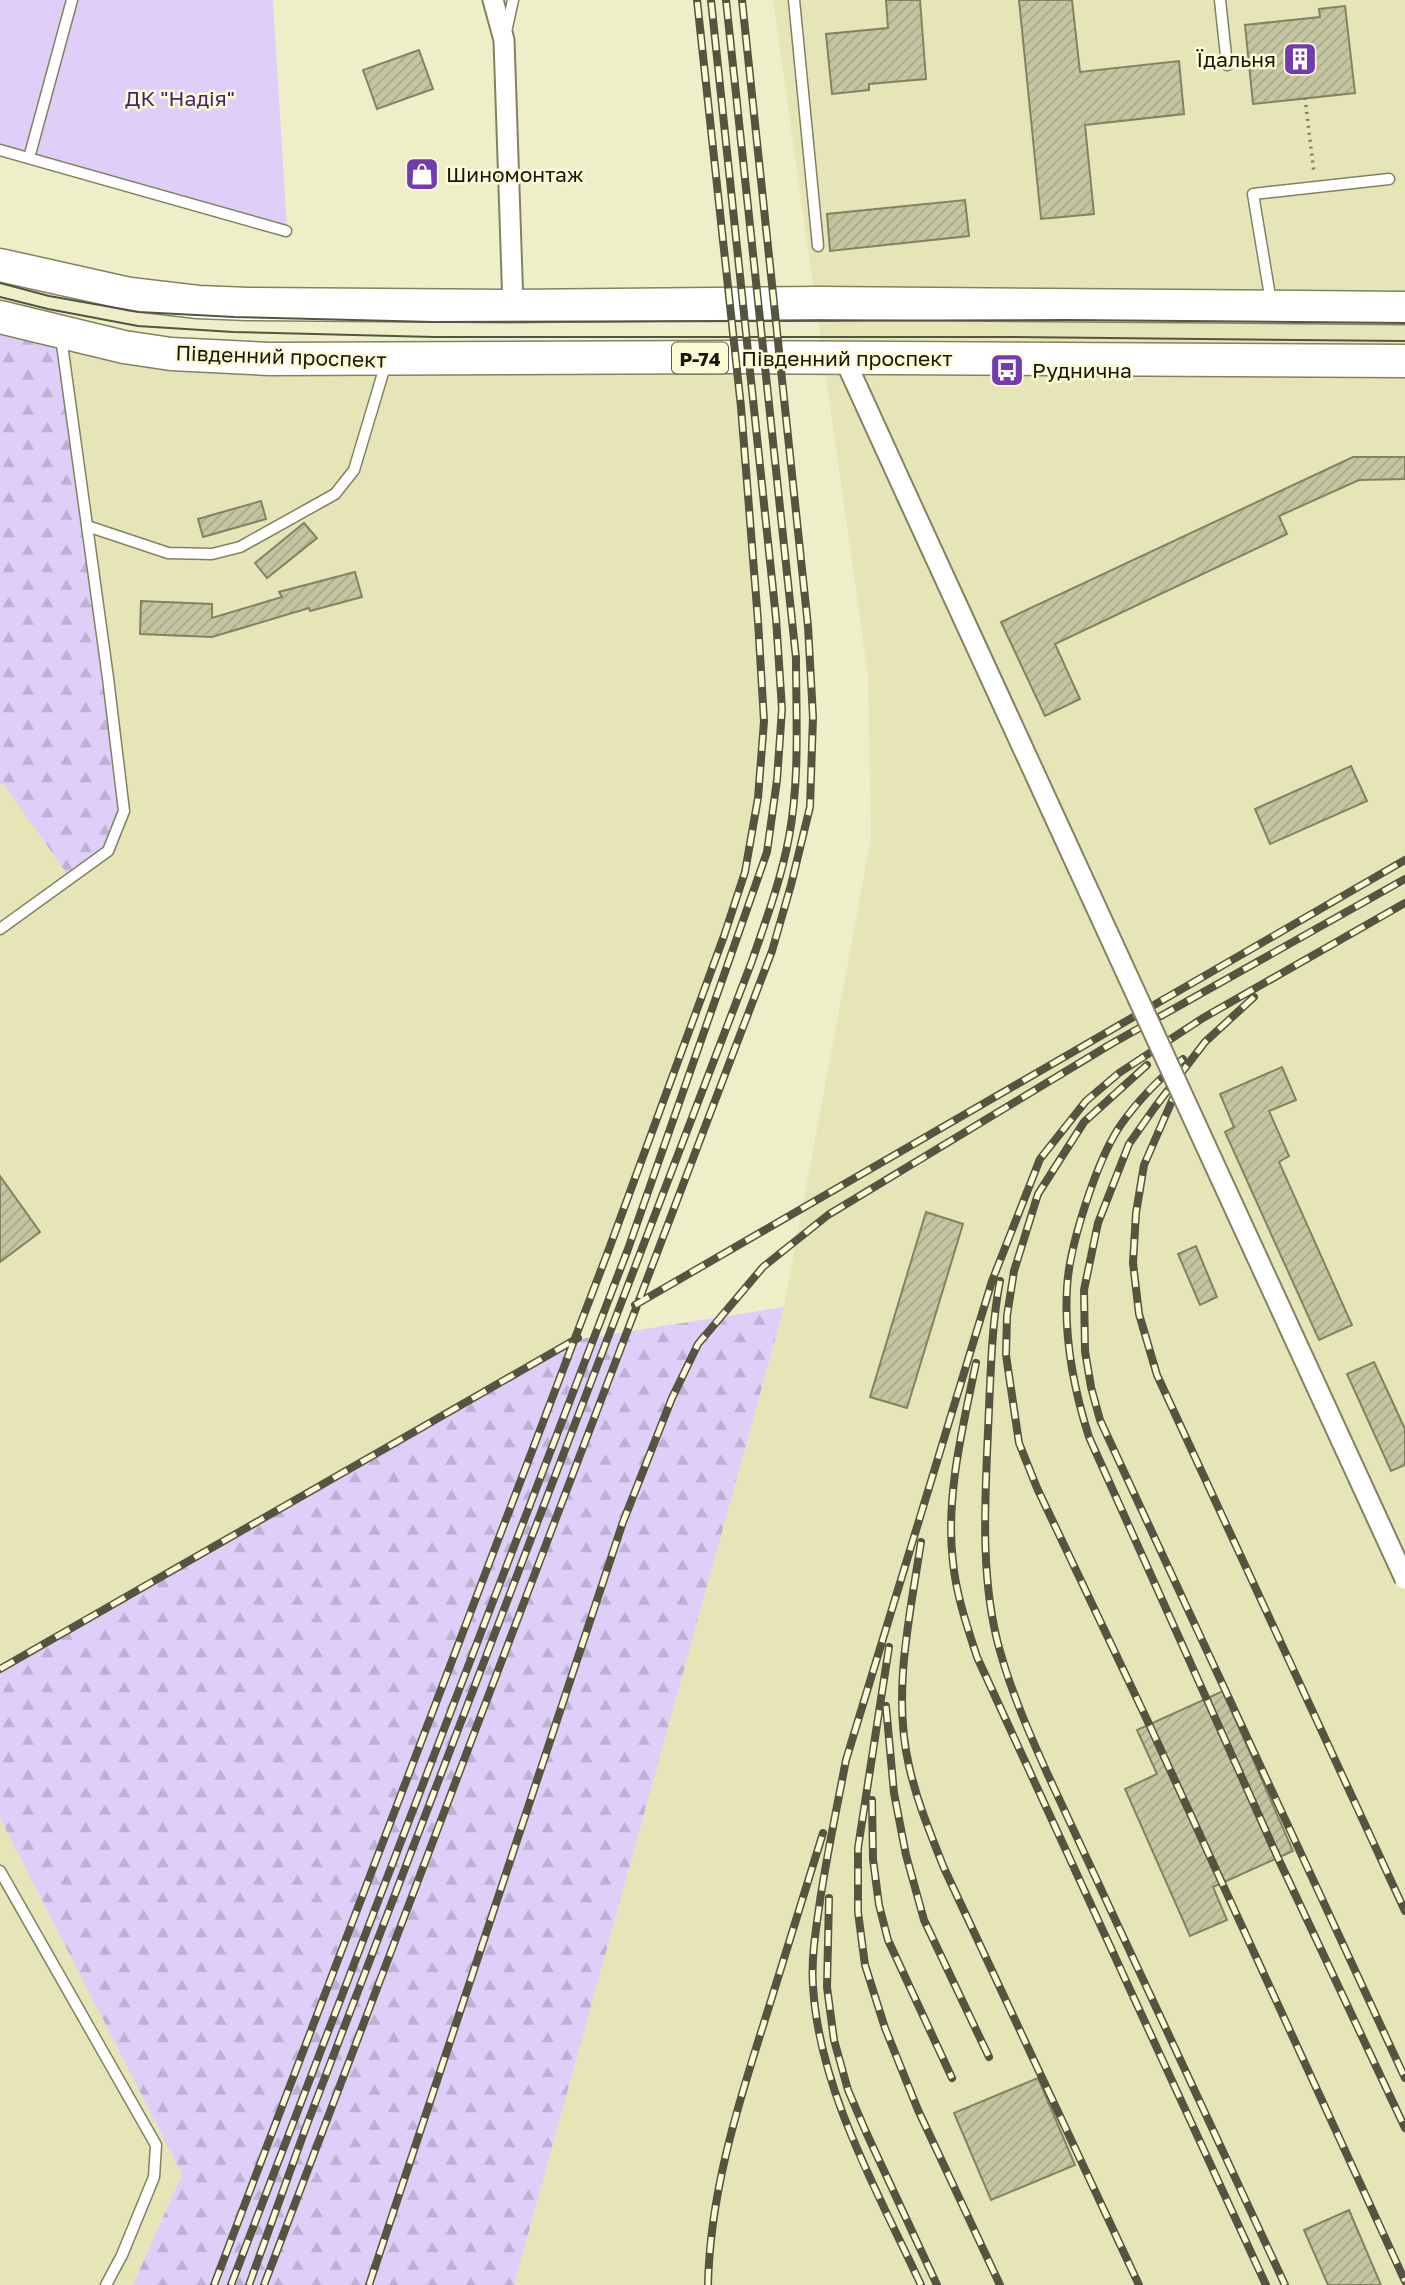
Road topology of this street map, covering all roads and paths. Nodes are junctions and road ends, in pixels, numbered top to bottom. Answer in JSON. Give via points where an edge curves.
{"nodes":[{"id":1,"x":72,"y":0,"type":"edge"},
{"id":2,"x":493,"y":0,"type":"edge"},
{"id":3,"x":513,"y":0,"type":"edge"},
{"id":4,"x":794,"y":0,"type":"edge"},
{"id":5,"x":1220,"y":0,"type":"edge"},
{"id":6,"x":505,"y":40,"type":"junction"},
{"id":7,"x":1227,"y":65,"type":"dead end"},
{"id":8,"x":1305,"y":99,"type":"dead end"},
{"id":9,"x":0,"y":150,"type":"edge"},
{"id":10,"x":29,"y":158,"type":"junction"},
{"id":11,"x":1389,"y":179,"type":"dead end"},
{"id":12,"x":1315,"y":187,"type":"junction"},
{"id":13,"x":286,"y":231,"type":"dead end"},
{"id":14,"x":818,"y":246,"type":"dead end"},
{"id":15,"x":0,"y":265,"type":"edge"},
{"id":16,"x":513,"y":306,"type":"junction"},
{"id":17,"x":1272,"y":306,"type":"junction"},
{"id":18,"x":1405,"y":308,"type":"edge"},
{"id":19,"x":0,"y":317,"type":"edge"},
{"id":20,"x":60,"y":333,"type":"junction"},
{"id":21,"x":844,"y":358,"type":"junction"},
{"id":22,"x":387,"y":359,"type":"junction"},
{"id":23,"x":1405,"y":361,"type":"edge"},
{"id":24,"x":87,"y":526,"type":"junction"},
{"id":25,"x":0,"y":929,"type":"edge"},
{"id":26,"x":1405,"y":1579,"type":"edge"},
{"id":27,"x":0,"y":1871,"type":"edge"},
{"id":28,"x":106,"y":2285,"type":"edge"}],
"edges":[{"from":1,"to":10,"type":"lane"},
{"from":2,"to":6,"type":"street"},
{"from":3,"to":6,"type":"lane"},
{"from":4,"to":14,"type":"lane"},
{"from":5,"to":7,"type":"lane"},
{"from":6,"to":16,"type":"street"},
{"from":8,"to":12,"type":"path"},
{"from":9,"to":10,"type":"lane"},
{"from":10,"to":13,"type":"lane"},
{"from":11,"to":12,"type":"lane"},
{"from":12,"to":17,"type":"lane","via":[[1252,194]]},
{"from":15,"to":16,"type":"main road","via":[[130,294],[198,302]]},
{"from":16,"to":17,"type":"main road"},
{"from":17,"to":18,"type":"main road"},
{"from":19,"to":20,"type":"main road","name":"Південний проспект","number":"Р-74"},
{"from":20,"to":22,"type":"main road","name":"Південний проспект","number":"Р-74","via":[[171,354]]},
{"from":20,"to":24,"type":"lane"},
{"from":21,"to":22,"type":"main road","name":"Південний проспект","number":"Р-74"},
{"from":21,"to":23,"type":"main road","name":"Південний проспект","number":"Р-74"},
{"from":21,"to":26,"type":"street","bridge":true},
{"from":22,"to":24,"type":"lane","via":[[354,470],[335,494],[314,506],[240,547],[212,554],[168,553]]},
{"from":24,"to":25,"type":"lane","via":[[124,811],[108,851]]},
{"from":27,"to":28,"type":"lane","via":[[156,2145],[155,2177]]}]}
